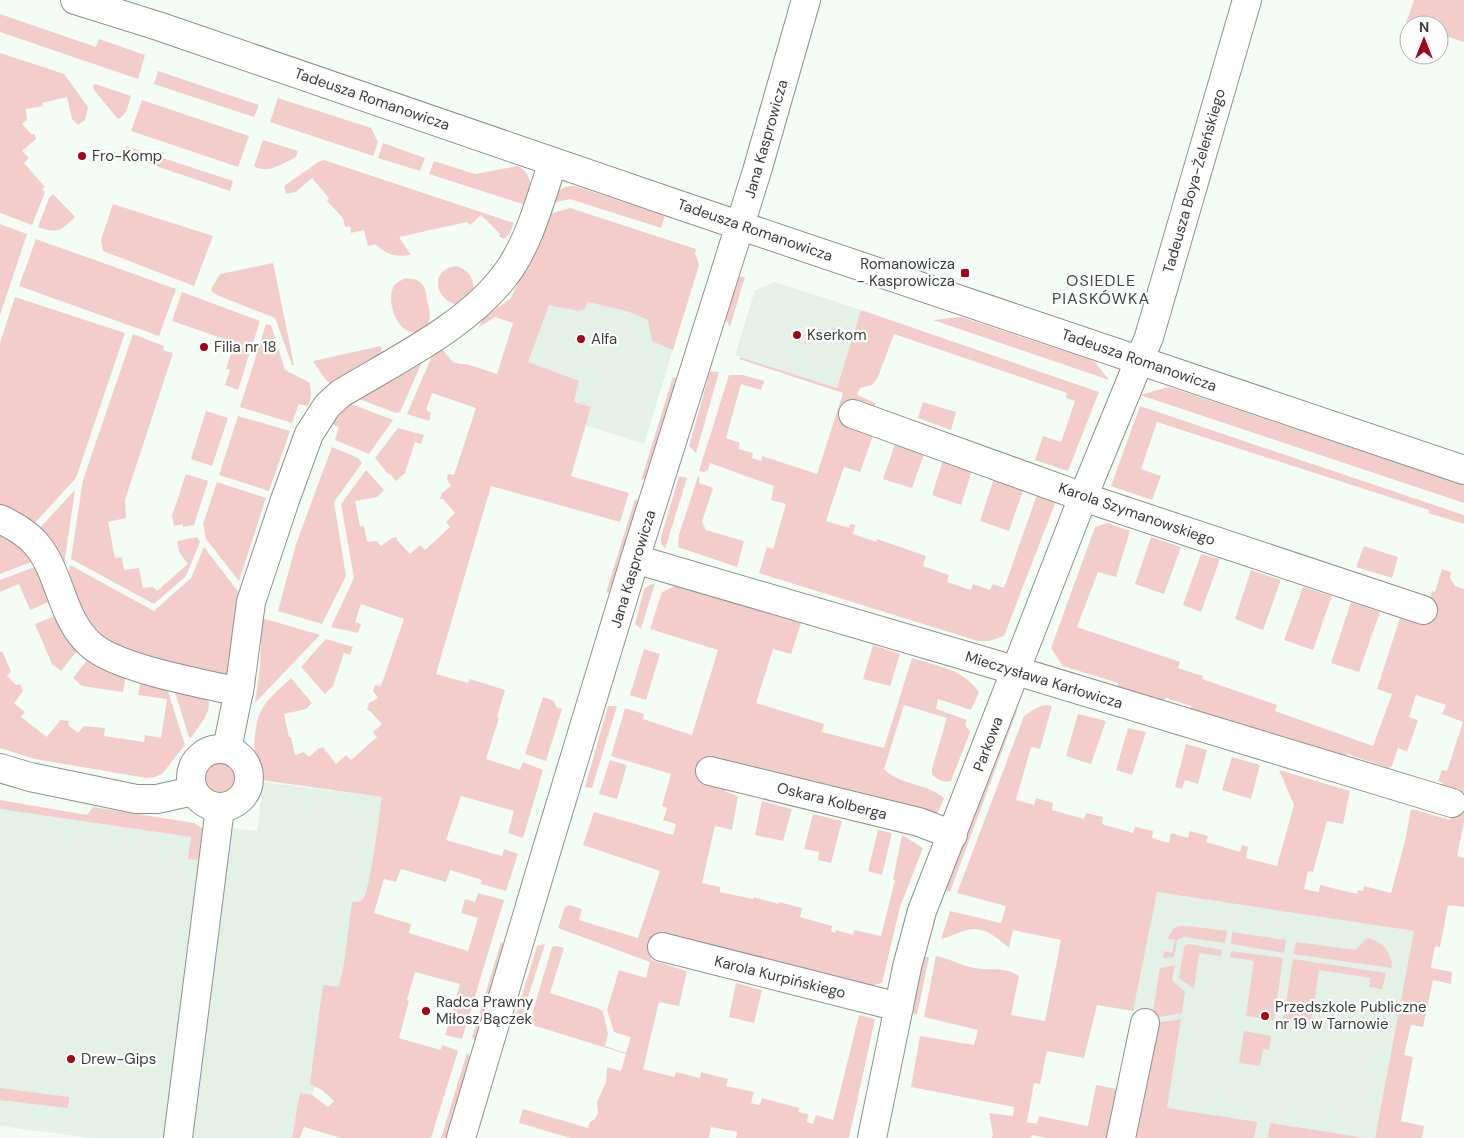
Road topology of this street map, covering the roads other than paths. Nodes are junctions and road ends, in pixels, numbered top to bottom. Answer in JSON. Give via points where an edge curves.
{"nodes":[{"id":1,"x":75,"y":0,"type":"edge"},
{"id":2,"x":806,"y":0,"type":"edge"},
{"id":3,"x":1247,"y":0,"type":"edge"},
{"id":4,"x":553,"y":162,"type":"junction"},
{"id":5,"x":741,"y":225,"type":"junction"},
{"id":6,"x":1138,"y":360,"type":"junction"},
{"id":7,"x":853,"y":414,"type":"dead end"},
{"id":8,"x":1464,"y":470,"type":"edge"},
{"id":9,"x":1083,"y":497,"type":"junction"},
{"id":10,"x":0,"y":519,"type":"edge"},
{"id":11,"x":636,"y":559,"type":"junction"},
{"id":12,"x":1423,"y":610,"type":"dead end"},
{"id":13,"x":1016,"y":671,"type":"junction"},
{"id":14,"x":239,"y":692,"type":"junction"},
{"id":15,"x":227,"y":749,"type":"junction"},
{"id":16,"x":0,"y":768,"type":"edge"},
{"id":17,"x":710,"y":771,"type":"dead end"},
{"id":18,"x":193,"y":791,"type":"junction"},
{"id":19,"x":1452,"y":803,"type":"dead end"},
{"id":20,"x":220,"y":808,"type":"junction"},
{"id":21,"x":953,"y":835,"type":"junction"},
{"id":22,"x":662,"y":947,"type":"dead end"},
{"id":23,"x":899,"y":1007,"type":"junction"},
{"id":24,"x":1145,"y":1022,"type":"dead end"},
{"id":25,"x":178,"y":1138,"type":"edge"},
{"id":26,"x":461,"y":1138,"type":"edge"},
{"id":27,"x":872,"y":1138,"type":"edge"},
{"id":28,"x":1121,"y":1138,"type":"edge"}],
"edges":[{"from":1,"to":4,"type":"street","name":"Tadeusza Romanowicza"},
{"from":2,"to":5,"type":"street","name":"Jana Kasprowicza"},
{"from":3,"to":6,"type":"street","name":"Tadeusza Boya-Żeleńskiego","via":[[1152,328]]},
{"from":4,"to":5,"type":"street","name":"Tadeusza Romanowicza"},
{"from":4,"to":14,"type":"street","via":[[522,246],[507,274],[484,300],[438,335],[340,394],[326,406],[316,422],[285,500],[251,602]]},
{"from":5,"to":6,"type":"street","name":"Tadeusza Romanowicza"},
{"from":5,"to":11,"type":"street","name":"Jana Kasprowicza"},
{"from":6,"to":8,"type":"street","name":"Tadeusza Romanowicza"},
{"from":6,"to":9,"type":"street","name":"Parkowa"},
{"from":7,"to":9,"type":"street","name":"Karola Szymanowskiego"},
{"from":9,"to":12,"type":"street","name":"Karola Szymanowskiego"},
{"from":9,"to":13,"type":"street","name":"Parkowa"},
{"from":10,"to":14,"type":"street","via":[[28,536],[38,547],[69,615],[92,646],[105,655],[134,666]]},
{"from":11,"to":13,"type":"street","name":"Mieczysława Karłowicza"},
{"from":11,"to":26,"type":"street","name":"Jana Kasprowicza"},
{"from":13,"to":19,"type":"street","name":"Mieczysława Karłowicza"},
{"from":13,"to":21,"type":"street","name":"Parkowa"},
{"from":14,"to":15,"type":"street"},
{"from":15,"to":18,"type":"street","via":[[208,751],[194,763],[190,772]]},
{"from":15,"to":20,"type":"street","via":[[242,759],[249,777],[248,786],[238,801]]},
{"from":16,"to":18,"type":"street","via":[[136,798],[157,800]]},
{"from":17,"to":21,"type":"street","name":"Oskara Kolberga","via":[[919,822]]},
{"from":18,"to":20,"type":"street","via":[[204,803]]},
{"from":20,"to":25,"type":"street"},
{"from":21,"to":23,"type":"street","name":"Parkowa","via":[[917,926]]},
{"from":22,"to":23,"type":"street","name":"Karola Kurpińskiego"},
{"from":23,"to":27,"type":"street","name":"Parkowa"},
{"from":24,"to":28,"type":"street"}]}
